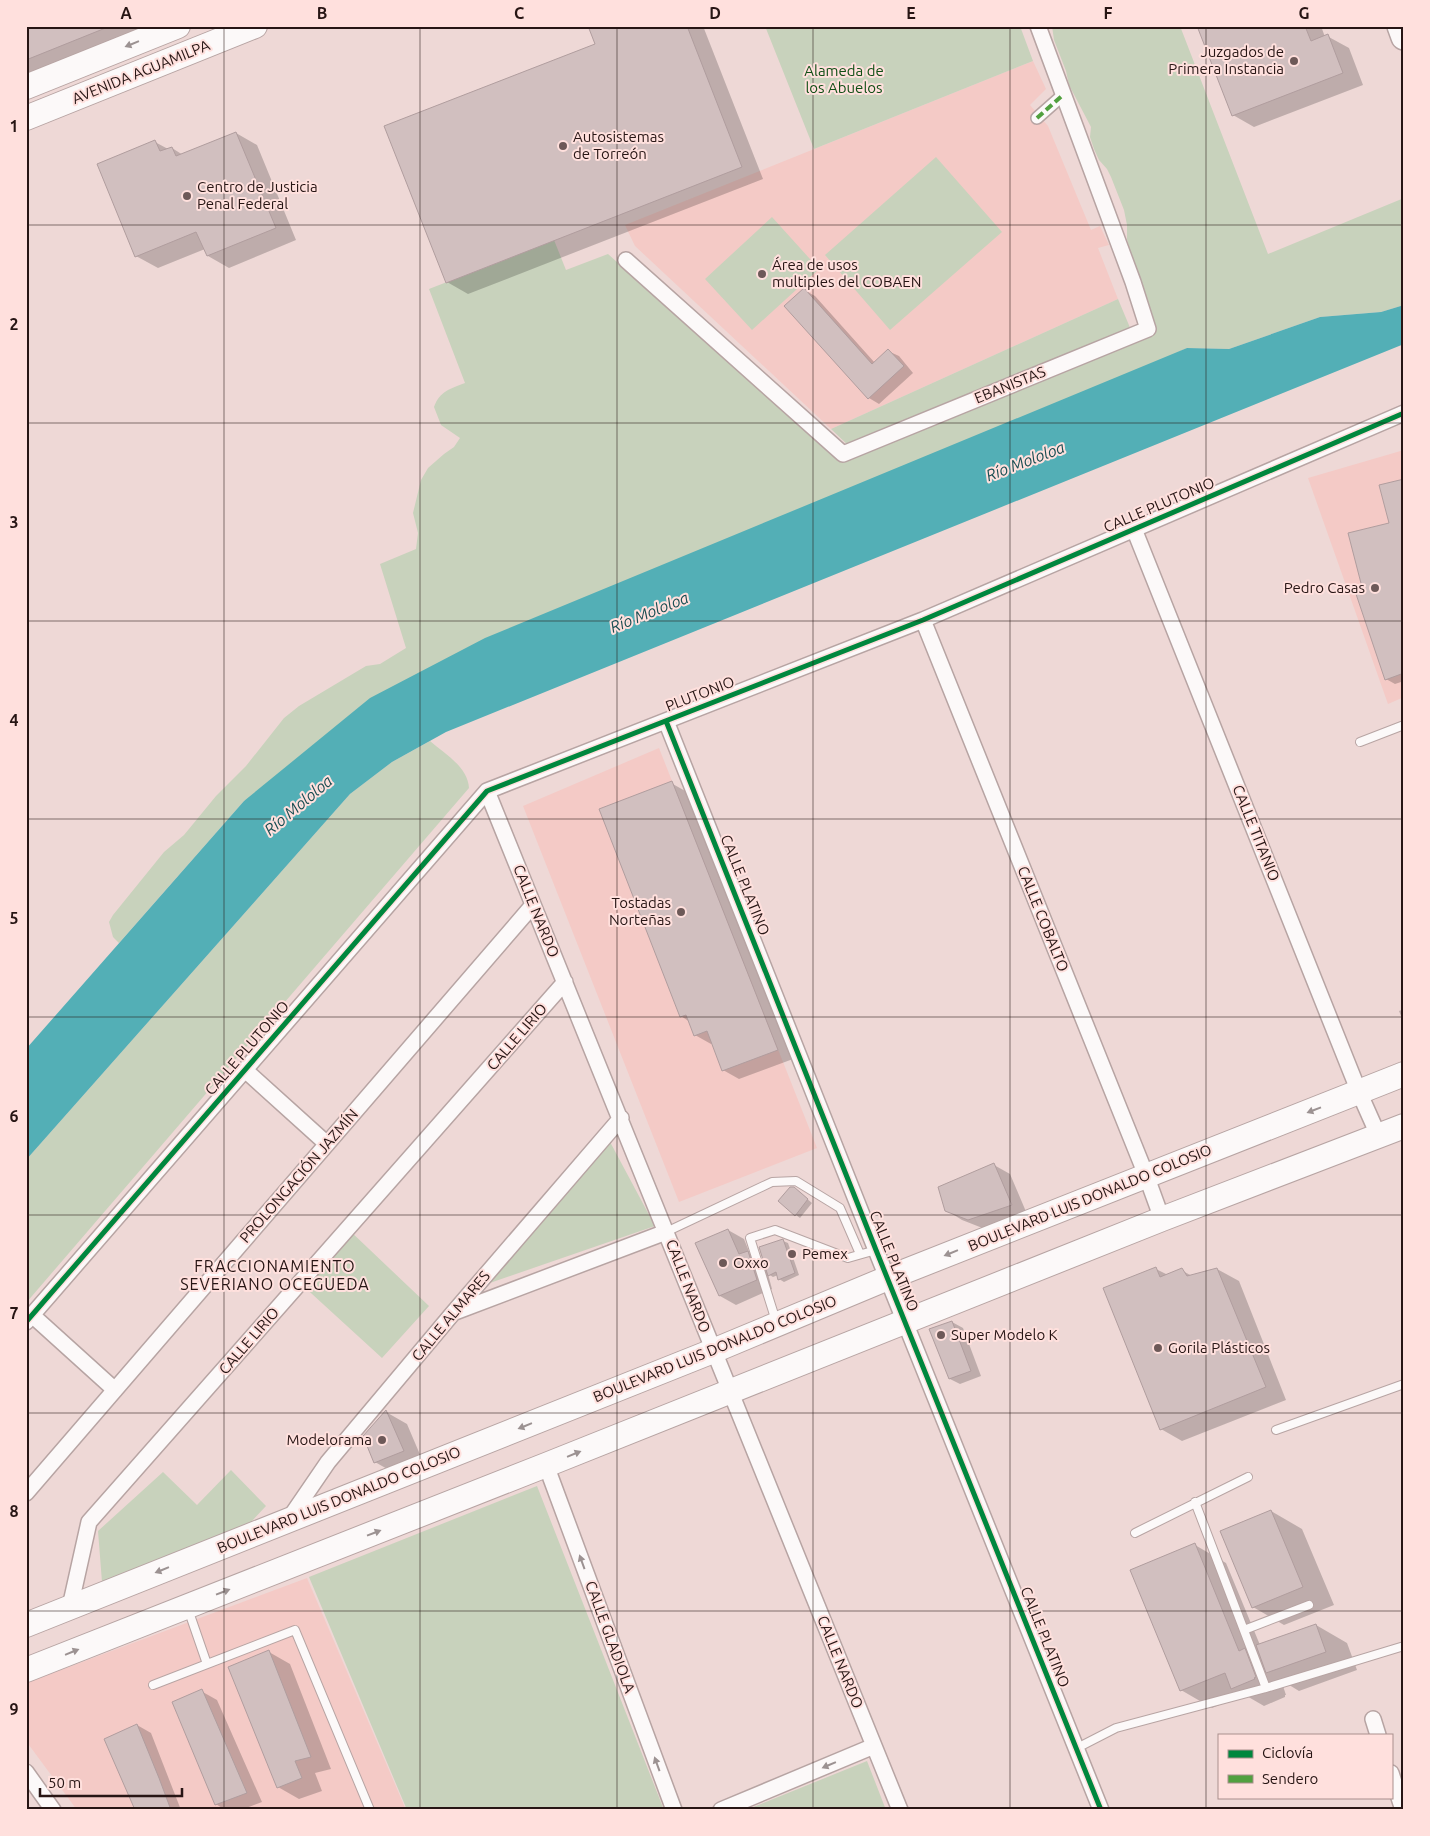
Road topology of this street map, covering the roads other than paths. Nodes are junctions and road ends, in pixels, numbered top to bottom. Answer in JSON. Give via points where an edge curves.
{"nodes":[{"id":1,"x":178,"y":26,"type":"edge"},
{"id":2,"x":256,"y":26,"type":"edge"},
{"id":3,"x":1038,"y":26,"type":"edge"},
{"id":4,"x":1400,"y":26,"type":"edge"},
{"id":5,"x":1404,"y":37,"type":"edge"},
{"id":6,"x":26,"y":86,"type":"edge"},
{"id":7,"x":1064,"y":95,"type":"junction"},
{"id":8,"x":26,"y":118,"type":"edge"},
{"id":9,"x":1036,"y":118,"type":"dead end"},
{"id":10,"x":626,"y":260,"type":"dead end"},
{"id":11,"x":1404,"y":413,"type":"edge"},
{"id":12,"x":1134,"y":529,"type":"junction"},
{"id":13,"x":924,"y":620,"type":"junction"},
{"id":14,"x":666,"y":721,"type":"junction"},
{"id":15,"x":1404,"y":725,"type":"edge"},
{"id":16,"x":1360,"y":742,"type":"dead end"},
{"id":17,"x":486,"y":791,"type":"junction"},
{"id":18,"x":533,"y":905,"type":"junction"},
{"id":19,"x":565,"y":982,"type":"junction"},
{"id":20,"x":245,"y":1070,"type":"junction"},
{"id":21,"x":1404,"y":1074,"type":"edge"},
{"id":22,"x":1359,"y":1092,"type":"junction"},
{"id":23,"x":621,"y":1118,"type":"junction"},
{"id":24,"x":1404,"y":1126,"type":"edge"},
{"id":25,"x":1379,"y":1137,"type":"junction"},
{"id":26,"x":327,"y":1144,"type":"junction"},
{"id":27,"x":1146,"y":1175,"type":"junction"},
{"id":28,"x":1162,"y":1219,"type":"junction"},
{"id":29,"x":666,"y":1232,"type":"junction"},
{"id":30,"x":876,"y":1250,"type":"junction"},
{"id":31,"x":860,"y":1254,"type":"junction"},
{"id":32,"x":888,"y":1278,"type":"junction"},
{"id":33,"x":453,"y":1313,"type":"junction"},
{"id":34,"x":29,"y":1319,"type":"edge"},
{"id":35,"x":905,"y":1321,"type":"junction"},
{"id":36,"x":777,"y":1324,"type":"junction"},
{"id":37,"x":713,"y":1351,"type":"junction"},
{"id":38,"x":1404,"y":1384,"type":"edge"},
{"id":39,"x":115,"y":1390,"type":"junction"},
{"id":40,"x":729,"y":1392,"type":"junction"},
{"id":41,"x":1276,"y":1430,"type":"dead end"},
{"id":42,"x":546,"y":1465,"type":"junction"},
{"id":43,"x":1248,"y":1477,"type":"dead end"},
{"id":44,"x":26,"y":1493,"type":"edge"},
{"id":45,"x":1195,"y":1502,"type":"junction"},
{"id":46,"x":288,"y":1520,"type":"junction"},
{"id":47,"x":1135,"y":1533,"type":"dead end"},
{"id":48,"x":1310,"y":1605,"type":"dead end"},
{"id":49,"x":187,"y":1606,"type":"junction"},
{"id":50,"x":70,"y":1607,"type":"junction"},
{"id":51,"x":26,"y":1625,"type":"edge"},
{"id":52,"x":1244,"y":1630,"type":"junction"},
{"id":53,"x":1404,"y":1646,"type":"edge"},
{"id":54,"x":207,"y":1664,"type":"junction"},
{"id":55,"x":26,"y":1670,"type":"edge"},
{"id":56,"x":153,"y":1685,"type":"dead end"},
{"id":57,"x":1266,"y":1688,"type":"junction"},
{"id":58,"x":1373,"y":1719,"type":"dead end"},
{"id":59,"x":1378,"y":1734,"type":"edge"},
{"id":60,"x":874,"y":1746,"type":"junction"},
{"id":61,"x":1077,"y":1748,"type":"junction"},
{"id":62,"x":26,"y":1772,"type":"edge"},
{"id":63,"x":1392,"y":1776,"type":"edge"},
{"id":64,"x":53,"y":1810,"type":"edge"},
{"id":65,"x":370,"y":1810,"type":"edge"},
{"id":66,"x":674,"y":1810,"type":"edge"},
{"id":67,"x":721,"y":1810,"type":"edge"},
{"id":68,"x":900,"y":1810,"type":"edge"},
{"id":69,"x":1101,"y":1810,"type":"edge"},
{"id":70,"x":1403,"y":1810,"type":"edge"}],
"edges":[{"from":1,"to":6,"type":"main road","name":"AVENIDA AGUAMILPA","one_way":true},
{"from":2,"to":8,"type":"main road","name":"AVENIDA AGUAMILPA"},
{"from":3,"to":7,"type":"street","name":"EBANISTAS"},
{"from":4,"to":5,"type":"highway"},
{"from":7,"to":9,"type":"street"},
{"from":7,"to":10,"type":"street","name":"EBANISTAS","via":[[1148,329],[843,454]]},
{"from":11,"to":12,"type":"street","name":"CALLE PLUTONIO"},
{"from":12,"to":13,"type":"street","name":"CALLE PLUTONIO"},
{"from":12,"to":22,"type":"street","name":"CALLE TITANIO"},
{"from":13,"to":14,"type":"street","name":"PLUTONIO"},
{"from":13,"to":27,"type":"street","name":"CALLE COBALTO"},
{"from":14,"to":17,"type":"street","name":"PLUTONIO"},
{"from":14,"to":30,"type":"street","name":"CALLE PLATINO"},
{"from":15,"to":16,"type":"lane"},
{"from":17,"to":18,"type":"street","name":"CALLE NARDO"},
{"from":17,"to":20,"type":"street","name":"CALLE PLUTONIO"},
{"from":18,"to":19,"type":"street","name":"CALLE NARDO"},
{"from":18,"to":26,"type":"street","name":"PROLONGACIÓN JAZMÍN"},
{"from":19,"to":23,"type":"street","name":"CALLE NARDO"},
{"from":19,"to":50,"type":"street","name":"CALLE LIRIO","via":[[89,1522]]},
{"from":20,"to":26,"type":"street"},
{"from":20,"to":34,"type":"street","name":"CALLE PLUTONIO"},
{"from":21,"to":22,"type":"main road","name":"BOULEVARD LUIS DONALDO COLOSIO"},
{"from":22,"to":25,"type":"street","name":"CALLE TITANIO"},
{"from":22,"to":27,"type":"main road","name":"BOULEVARD LUIS DONALDO COLOSIO","one_way":true},
{"from":23,"to":29,"type":"street","name":"CALLE NARDO"},
{"from":23,"to":33,"type":"street","name":"CALLE ALMARES"},
{"from":24,"to":25,"type":"main road"},
{"from":25,"to":28,"type":"main road"},
{"from":26,"to":39,"type":"street","name":"PROLONGACIÓN JAZMÍN"},
{"from":27,"to":28,"type":"street","name":"CALLE COBALTO"},
{"from":27,"to":32,"type":"main road","name":"BOULEVARD LUIS DONALDO COLOSIO","one_way":true},
{"from":28,"to":35,"type":"main road"},
{"from":29,"to":31,"type":"lane","via":[[772,1182],[796,1181],[840,1208]]},
{"from":29,"to":33,"type":"street"},
{"from":29,"to":37,"type":"street","name":"CALLE NARDO"},
{"from":30,"to":31,"type":"lane"},
{"from":30,"to":32,"type":"street","name":"CALLE PLATINO"},
{"from":31,"to":36,"type":"lane","via":[[848,1258],[775,1230],[750,1238]]},
{"from":32,"to":35,"type":"street","name":"CALLE PLATINO"},
{"from":32,"to":36,"type":"main road","name":"BOULEVARD LUIS DONALDO COLOSIO"},
{"from":33,"to":46,"type":"street","name":"CALLE ALMARES","via":[[328,1462]]},
{"from":34,"to":39,"type":"street"},
{"from":35,"to":40,"type":"main road"},
{"from":35,"to":61,"type":"street","name":"CALLE PLATINO"},
{"from":36,"to":37,"type":"main road","name":"BOULEVARD LUIS DONALDO COLOSIO"},
{"from":37,"to":40,"type":"street","name":"CALLE NARDO"},
{"from":37,"to":46,"type":"main road","name":"BOULEVARD LUIS DONALDO COLOSIO","one_way":true},
{"from":38,"to":41,"type":"lane"},
{"from":39,"to":44,"type":"street","name":"PROLONGACIÓN JAZMÍN"},
{"from":42,"to":40,"type":"main road","one_way":true},
{"from":40,"to":60,"type":"street","name":"CALLE NARDO"},
{"from":49,"to":42,"type":"main road","one_way":true},
{"from":66,"to":42,"type":"street","name":"CALLE GLADIOLA","one_way":true},
{"from":43,"to":45,"type":"lane"},
{"from":45,"to":47,"type":"lane"},
{"from":45,"to":52,"type":"lane"},
{"from":46,"to":50,"type":"main road","name":"BOULEVARD LUIS DONALDO COLOSIO","one_way":true},
{"from":48,"to":52,"type":"lane"},
{"from":49,"to":54,"type":"lane"},
{"from":55,"to":49,"type":"main road","one_way":true},
{"from":50,"to":51,"type":"main road","name":"BOULEVARD LUIS DONALDO COLOSIO"},
{"from":52,"to":57,"type":"lane"},
{"from":53,"to":57,"type":"lane"},
{"from":54,"to":56,"type":"lane"},
{"from":54,"to":65,"type":"lane","via":[[295,1630]]},
{"from":57,"to":61,"type":"lane","via":[[1116,1728]]},
{"from":58,"to":59,"type":"street"},
{"from":60,"to":67,"type":"street","one_way":true},
{"from":60,"to":68,"type":"street","name":"CALLE NARDO"},
{"from":61,"to":69,"type":"street","name":"CALLE PLATINO"},
{"from":62,"to":64,"type":"street"},
{"from":63,"to":70,"type":"street"}]}
